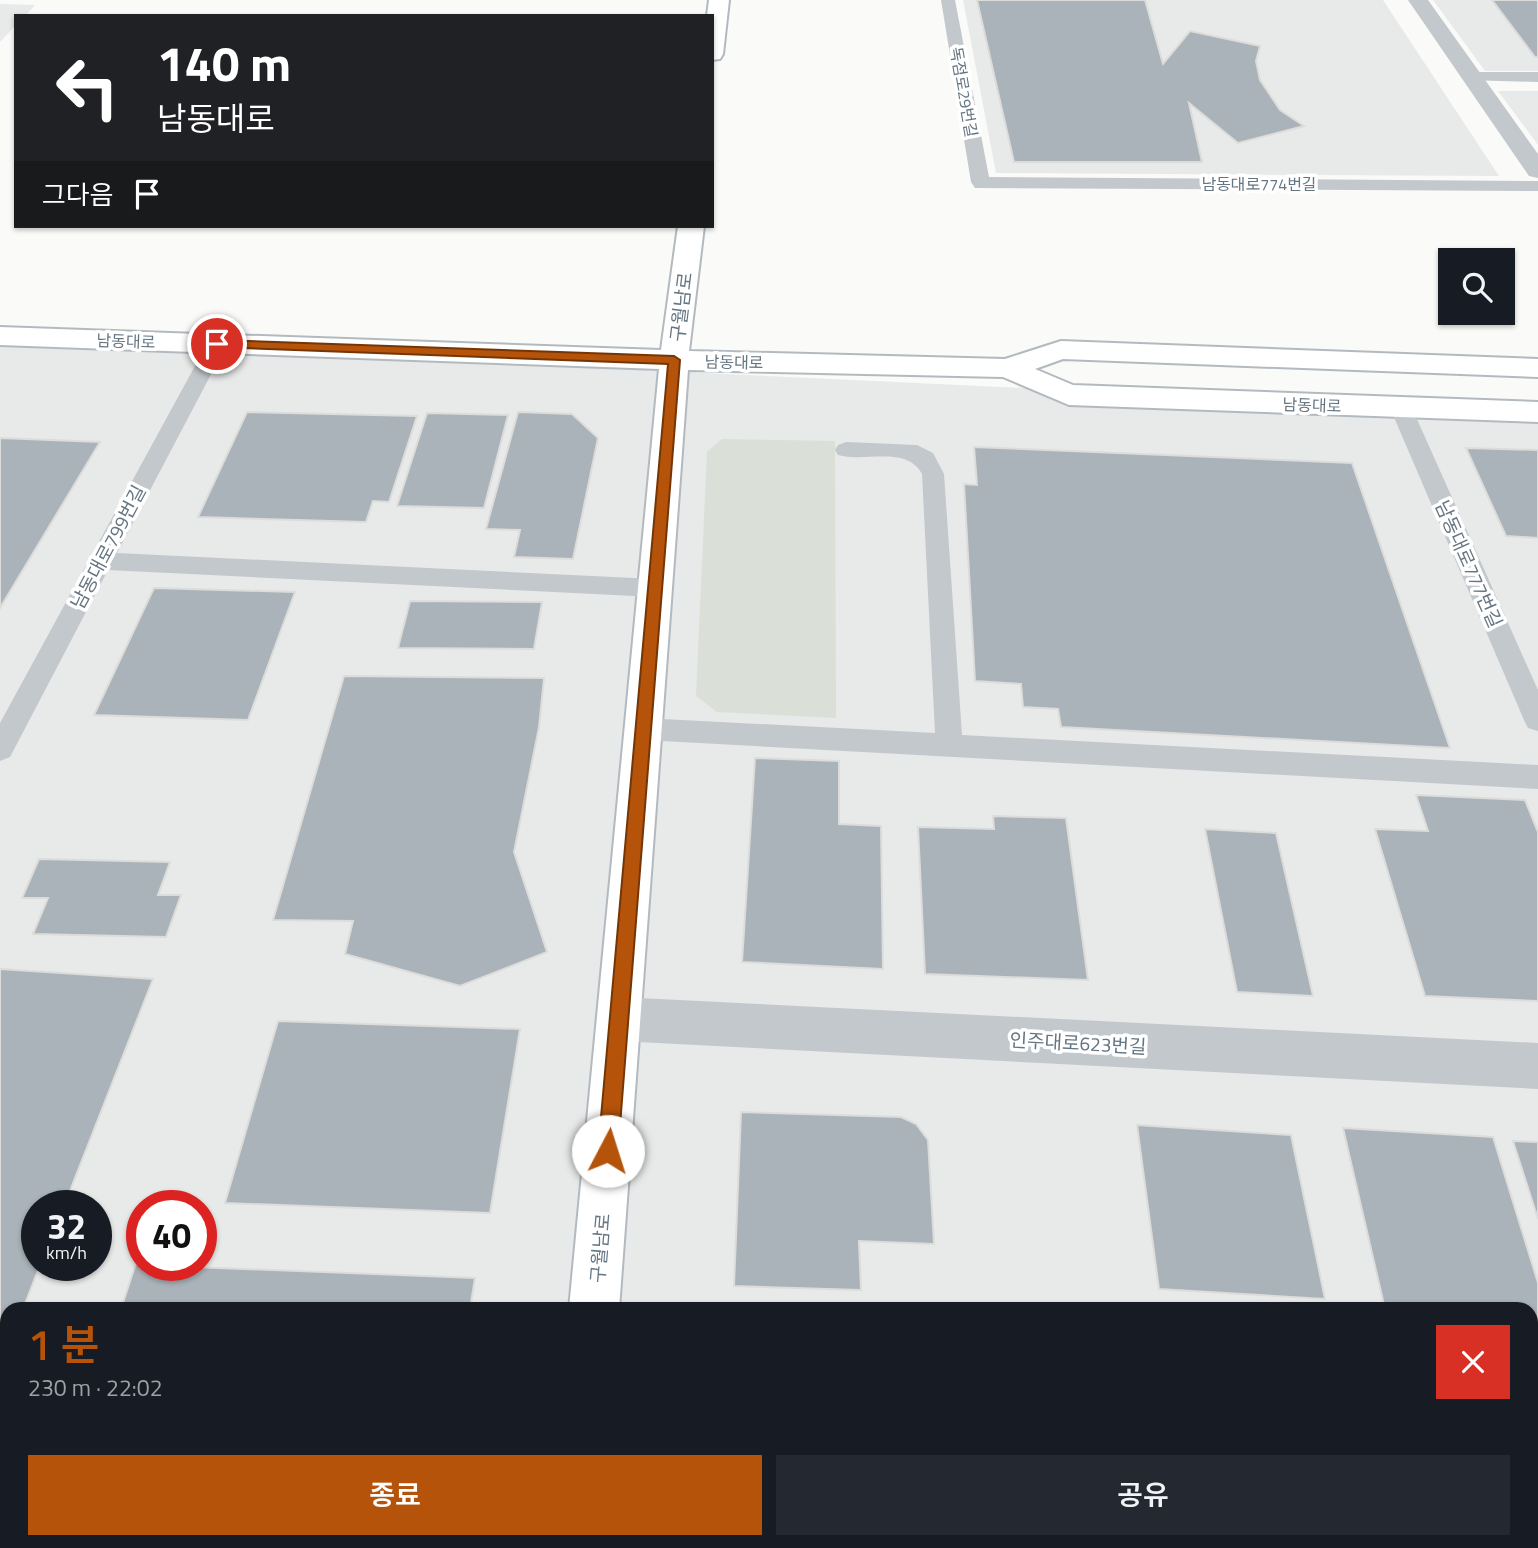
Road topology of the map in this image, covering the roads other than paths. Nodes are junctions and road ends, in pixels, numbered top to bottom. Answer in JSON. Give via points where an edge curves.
{"nodes":[{"id":1,"x":719,"y":0,"type":"edge"},
{"id":2,"x":948,"y":0,"type":"edge"},
{"id":3,"x":1418,"y":0,"type":"edge"},
{"id":4,"x":714,"y":39,"type":"edge"},
{"id":5,"x":1472,"y":76,"type":"junction"},
{"id":6,"x":1538,"y":77,"type":"edge"},
{"id":7,"x":1538,"y":171,"type":"edge"},
{"id":8,"x":980,"y":183,"type":"joint"},
{"id":9,"x":1538,"y":186,"type":"edge"},
{"id":10,"x":691,"y":228,"type":"edge"},
{"id":11,"x":0,"y":336,"type":"edge"},
{"id":12,"x":217,"y":344,"type":"junction"},
{"id":13,"x":674,"y":360,"type":"junction"},
{"id":14,"x":1007,"y":368,"type":"junction"},
{"id":15,"x":1538,"y":368,"type":"edge"},
{"id":16,"x":1401,"y":408,"type":"junction"},
{"id":17,"x":1538,"y":412,"type":"edge"},
{"id":18,"x":846,"y":450,"type":"dead end"},
{"id":19,"x":101,"y":561,"type":"junction"},
{"id":20,"x":655,"y":588,"type":"junction"},
{"id":21,"x":1538,"y":720,"type":"edge"},
{"id":22,"x":643,"y":729,"type":"junction"},
{"id":23,"x":949,"y":745,"type":"junction"},
{"id":24,"x":0,"y":749,"type":"edge"},
{"id":25,"x":1538,"y":777,"type":"edge"},
{"id":26,"x":619,"y":1019,"type":"junction"},
{"id":27,"x":1538,"y":1066,"type":"edge"},
{"id":28,"x":595,"y":1302,"type":"edge"}],
"edges":[{"from":1,"to":4,"type":"main road"},
{"from":2,"to":8,"type":"lane","name":"독점로29번길"},
{"from":3,"to":5,"type":"street"},
{"from":5,"to":6,"type":"lane"},
{"from":5,"to":7,"type":"street"},
{"from":8,"to":9,"type":"lane","name":"남동대로774번길"},
{"from":10,"to":13,"type":"main road","name":"구월남로"},
{"from":11,"to":12,"type":"main road","name":"남동대로"},
{"from":12,"to":13,"type":"main road","name":"남동대로"},
{"from":12,"to":19,"type":"lane","name":"남동대로799번길"},
{"from":13,"to":14,"type":"main road","name":"남동대로"},
{"from":13,"to":20,"type":"main road","name":"구월남로"},
{"from":14,"to":15,"type":"main road","name":"남동대로","via":[[1061,350]]},
{"from":14,"to":16,"type":"main road","name":"남동대로","via":[[1069,395]]},
{"from":16,"to":17,"type":"main road","name":"남동대로"},
{"from":16,"to":21,"type":"lane","name":"남동대로777번길"},
{"from":18,"to":23,"type":"lane","via":[[909,450],[925,459],[933,474]]},
{"from":19,"to":20,"type":"lane"},
{"from":19,"to":24,"type":"lane","name":"남동대로799번길"},
{"from":20,"to":22,"type":"main road","name":"구월남로"},
{"from":22,"to":23,"type":"lane"},
{"from":22,"to":26,"type":"main road","name":"구월남로"},
{"from":23,"to":25,"type":"lane"},
{"from":26,"to":27,"type":"street","name":"인주대로623번길"},
{"from":26,"to":28,"type":"main road","name":"구월남로"}]}
